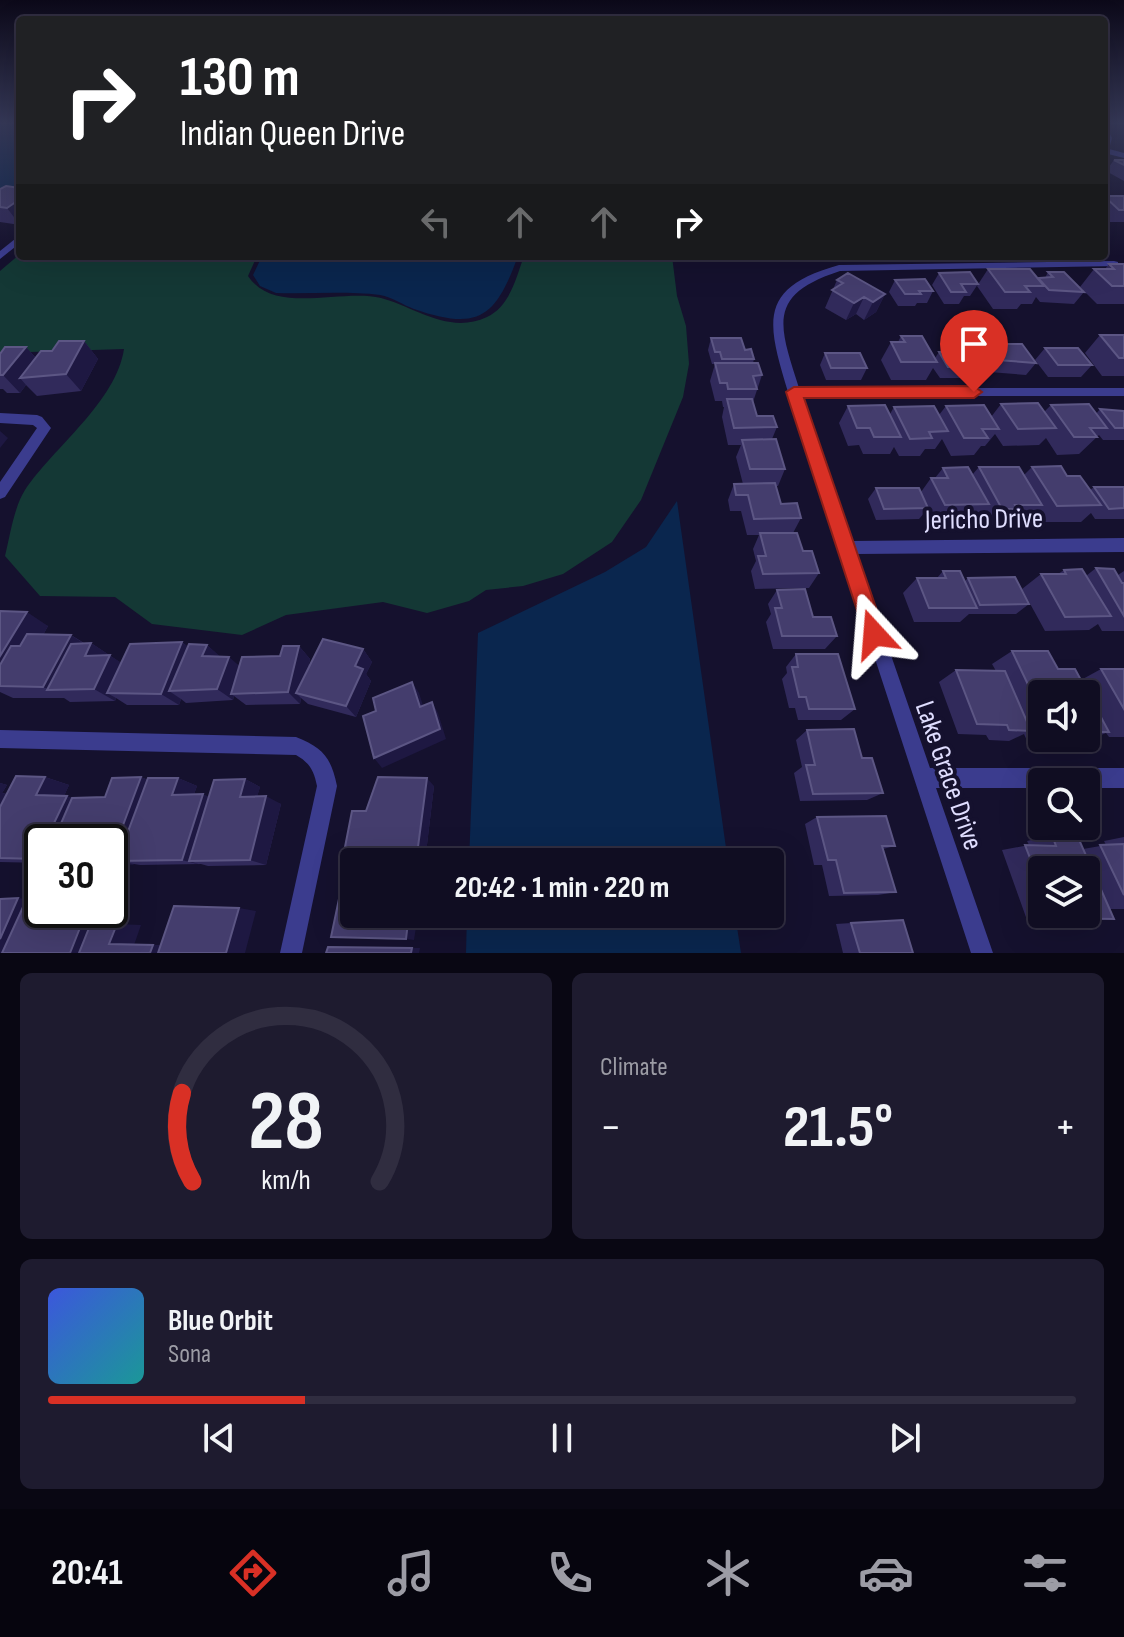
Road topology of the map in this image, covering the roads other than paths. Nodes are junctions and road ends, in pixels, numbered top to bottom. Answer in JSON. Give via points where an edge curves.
{"nodes":[{"id":1,"x":16,"y":242,"type":"edge"},
{"id":2,"x":0,"y":256,"type":"edge"},
{"id":3,"x":1114,"y":264,"type":"edge"},
{"id":4,"x":794,"y":392,"type":"junction"},
{"id":5,"x":1124,"y":392,"type":"edge"},
{"id":6,"x":0,"y":418,"type":"edge"},
{"id":7,"x":0,"y":493,"type":"edge"},
{"id":8,"x":1124,"y":545,"type":"edge"},
{"id":9,"x":845,"y":548,"type":"junction"},
{"id":10,"x":0,"y":739,"type":"edge"},
{"id":11,"x":923,"y":778,"type":"junction"},
{"id":12,"x":1124,"y":778,"type":"edge"},
{"id":13,"x":291,"y":953,"type":"edge"},
{"id":14,"x":982,"y":953,"type":"edge"}],
"edges":[{"from":1,"to":2,"type":"street"},
{"from":3,"to":4,"type":"street","name":"Lake Grace Drive","via":[[863,266],[820,273],[792,288],[777,312],[776,333]]},
{"from":4,"to":5,"type":"street"},
{"from":4,"to":9,"type":"street","name":"Lake Grace Drive"},
{"from":6,"to":7,"type":"street","via":[[30,418],[44,428]]},
{"from":8,"to":9,"type":"street","name":"Jericho Drive"},
{"from":9,"to":11,"type":"street","name":"Lake Grace Drive"},
{"from":10,"to":13,"type":"street","via":[[308,750],[324,769],[327,786]]},
{"from":11,"to":12,"type":"street"},
{"from":11,"to":14,"type":"street","name":"Lake Grace Drive"}]}
